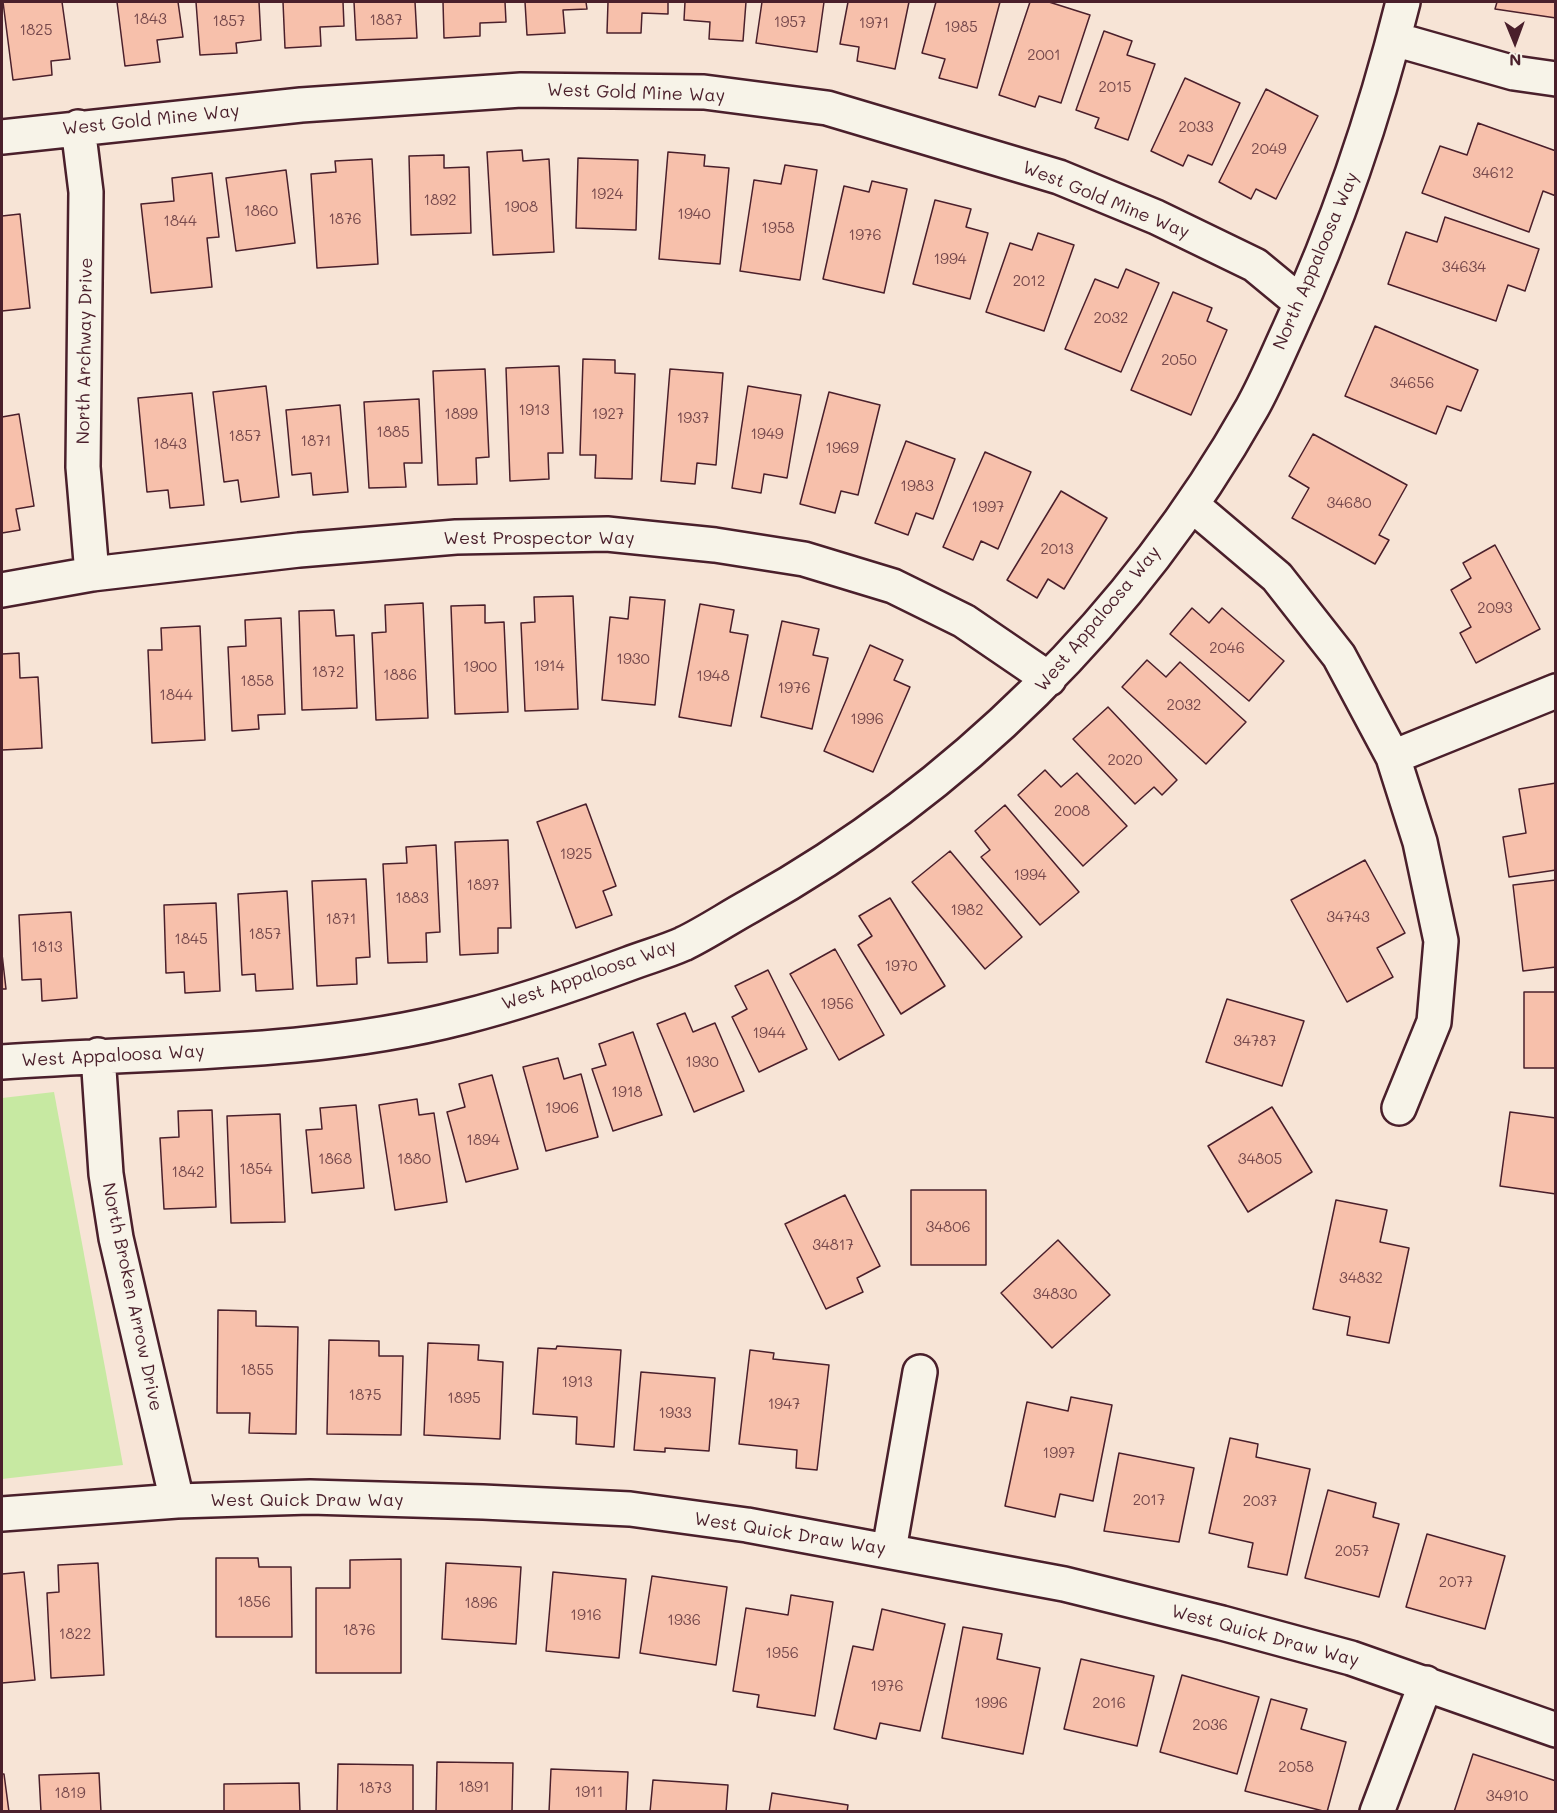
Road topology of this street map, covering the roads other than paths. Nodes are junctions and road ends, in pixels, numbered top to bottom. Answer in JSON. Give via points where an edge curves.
{"nodes":[{"id":1,"x":1403,"y":2,"type":"edge"},
{"id":2,"x":1394,"y":39,"type":"junction"},
{"id":3,"x":1556,"y":79,"type":"edge"},
{"id":4,"x":78,"y":127,"type":"junction"},
{"id":5,"x":2,"y":136,"type":"edge"},
{"id":6,"x":1301,"y":303,"type":"junction"},
{"id":7,"x":1192,"y":505,"type":"junction"},
{"id":8,"x":92,"y":574,"type":"junction"},
{"id":9,"x":2,"y":590,"type":"edge"},
{"id":10,"x":1049,"y":679,"type":"junction"},
{"id":11,"x":1556,"y":691,"type":"edge"},
{"id":12,"x":1393,"y":757,"type":"junction"},
{"id":13,"x":98,"y":1055,"type":"junction"},
{"id":14,"x":2,"y":1062,"type":"edge"},
{"id":15,"x":1399,"y":1108,"type":"dead end"},
{"id":16,"x":920,"y":1372,"type":"dead end"},
{"id":17,"x":177,"y":1501,"type":"junction"},
{"id":18,"x":2,"y":1514,"type":"edge"},
{"id":19,"x":889,"y":1550,"type":"junction"},
{"id":20,"x":1426,"y":1683,"type":"junction"},
{"id":21,"x":1556,"y":1730,"type":"edge"},
{"id":22,"x":1377,"y":1812,"type":"edge"}],
"edges":[{"from":1,"to":2,"type":"street","name":"North Appaloosa Way"},
{"from":2,"to":3,"type":"street","via":[[1514,73]]},
{"from":2,"to":6,"type":"street","name":"North Appaloosa Way","via":[[1347,193]]},
{"from":4,"to":5,"type":"street","name":"West Gold Mine Way"},
{"from":4,"to":6,"type":"street","name":"West Gold Mine Way","via":[[301,105],[521,90],[704,92],[827,108],[1080,186],[1156,217],[1255,265]]},
{"from":4,"to":8,"type":"street","name":"North Archway Drive","via":[[86,192],[83,467]]},
{"from":6,"to":7,"type":"street","name":"North Appaloosa Way","via":[[1253,406]]},
{"from":7,"to":10,"type":"street","name":"West Appaloosa Way","via":[[1100,622]]},
{"from":7,"to":12,"type":"street","via":[[1277,577],[1339,656]]},
{"from":8,"to":9,"type":"street","name":"West Prospector Way"},
{"from":8,"to":10,"type":"street","name":"West Prospector Way","via":[[456,537],[607,534],[715,545],[804,559],[893,586],[964,621]]},
{"from":10,"to":13,"type":"street","name":"West Appaloosa Way","via":[[964,759],[890,818],[788,885],[682,944],[573,985],[461,1018],[357,1038],[242,1051]]},
{"from":11,"to":12,"type":"street"},
{"from":12,"to":15,"type":"street","via":[[1420,842],[1441,941],[1434,1022]]},
{"from":13,"to":14,"type":"street","name":"West Appaloosa Way"},
{"from":13,"to":17,"type":"street","name":"North Broken Arrow Drive","via":[[106,1174],[116,1238]]},
{"from":16,"to":19,"type":"street"},
{"from":17,"to":18,"type":"street","name":"West Quick Draw Way"},
{"from":17,"to":19,"type":"street","name":"West Quick Draw Way","via":[[310,1497],[630,1509]]},
{"from":19,"to":20,"type":"street","name":"West Quick Draw Way","via":[[1064,1584],[1199,1617],[1351,1658]]},
{"from":20,"to":21,"type":"street","name":"West Quick Draw Way"},
{"from":20,"to":22,"type":"street"}]}
